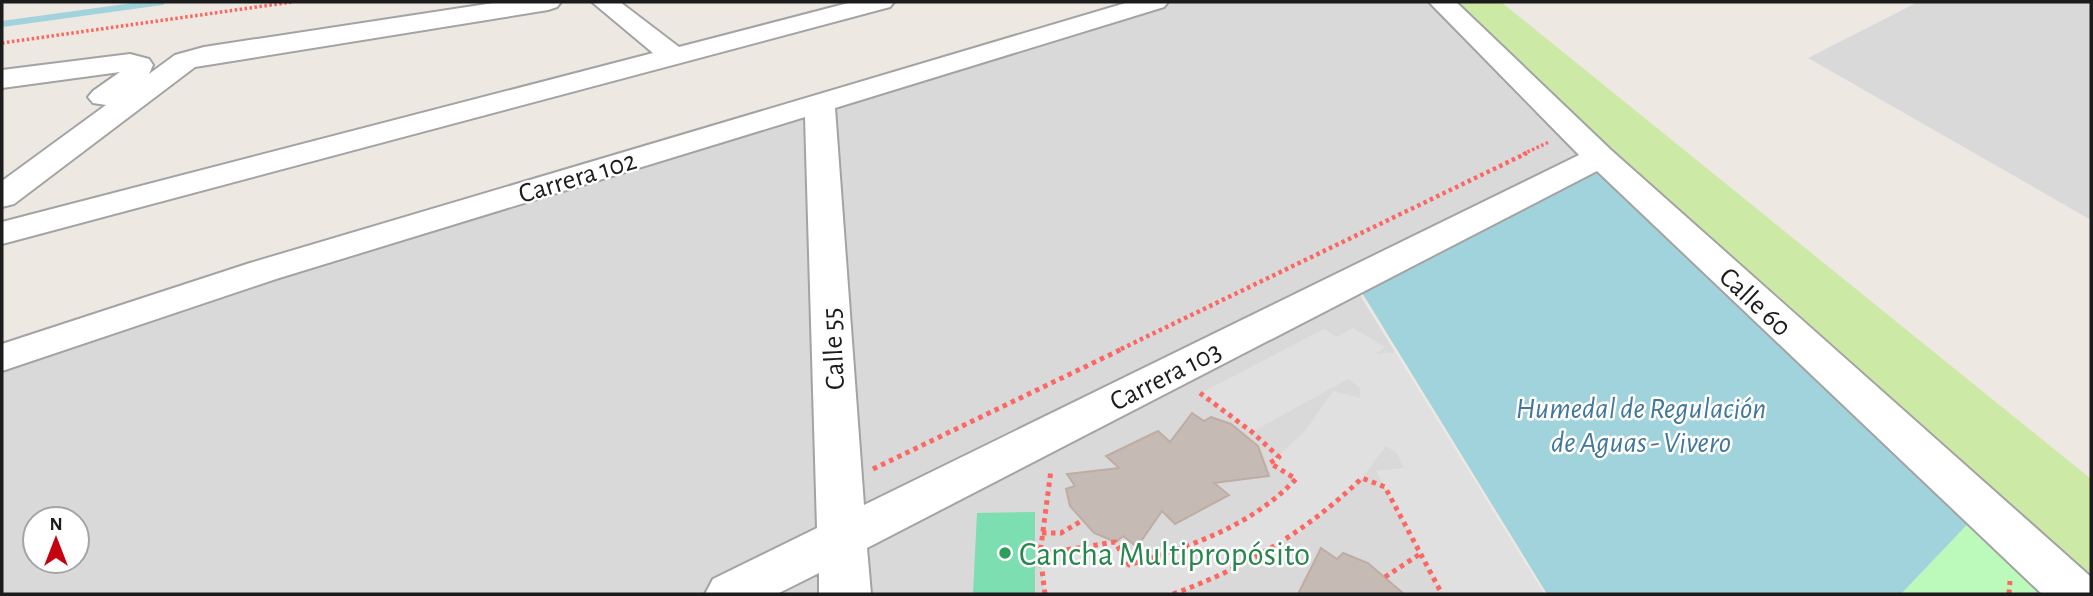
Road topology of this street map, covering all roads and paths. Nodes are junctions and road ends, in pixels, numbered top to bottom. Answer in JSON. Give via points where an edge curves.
{"nodes":[{"id":1,"x":292,"y":2,"type":"edge"},
{"id":2,"x":548,"y":2,"type":"edge"},
{"id":3,"x":604,"y":2,"type":"edge"},
{"id":4,"x":881,"y":2,"type":"edge"},
{"id":5,"x":1155,"y":2,"type":"edge"},
{"id":6,"x":1442,"y":2,"type":"edge"},
{"id":7,"x":2,"y":43,"type":"edge"},
{"id":8,"x":672,"y":55,"type":"junction"},
{"id":9,"x":2,"y":79,"type":"edge"},
{"id":10,"x":820,"y":104,"type":"junction"},
{"id":11,"x":1548,"y":132,"type":"dead end"},
{"id":12,"x":1600,"y":157,"type":"junction"},
{"id":13,"x":2,"y":169,"type":"edge"},
{"id":14,"x":2,"y":197,"type":"edge"},
{"id":15,"x":2,"y":233,"type":"edge"},
{"id":16,"x":2,"y":358,"type":"edge"},
{"id":17,"x":1189,"y":399,"type":"dead end"},
{"id":18,"x":1252,"y":432,"type":"junction"},
{"id":19,"x":1246,"y":437,"type":"dead end"},
{"id":20,"x":1051,"y":467,"type":"dead end"},
{"id":21,"x":838,"y":486,"type":"junction"},
{"id":22,"x":1083,"y":520,"type":"dead end"},
{"id":23,"x":1042,"y":533,"type":"junction"},
{"id":24,"x":840,"y":538,"type":"junction"},
{"id":25,"x":1040,"y":554,"type":"junction"},
{"id":26,"x":1420,"y":554,"type":"junction"},
{"id":27,"x":1385,"y":577,"type":"dead end"},
{"id":28,"x":731,"y":594,"type":"edge"},
{"id":29,"x":845,"y":594,"type":"edge"},
{"id":30,"x":1045,"y":594,"type":"edge"},
{"id":31,"x":1173,"y":594,"type":"edge"},
{"id":32,"x":1442,"y":594,"type":"edge"},
{"id":33,"x":2076,"y":594,"type":"edge"}],
"edges":[{"from":1,"to":7,"type":"path"},
{"from":2,"to":14,"type":"street","via":[[184,61]]},
{"from":3,"to":8,"type":"street"},
{"from":4,"to":8,"type":"street"},
{"from":5,"to":10,"type":"street","name":"Carrera 102"},
{"from":6,"to":12,"type":"street","name":"Calle 60"},
{"from":8,"to":15,"type":"street"},
{"from":9,"to":13,"type":"street","via":[[131,62],[139,65],[134,75]]},
{"from":10,"to":16,"type":"street","name":"Carrera 102","via":[[263,271]]},
{"from":10,"to":21,"type":"street","name":"Calle 55"},
{"from":11,"to":21,"type":"path","via":[[1554,139]]},
{"from":12,"to":24,"type":"street","name":"Carrera 103"},
{"from":12,"to":33,"type":"street","name":"Calle 60"},
{"from":17,"to":18,"type":"path","via":[[1201,393]]},
{"from":18,"to":19,"type":"path"},
{"from":18,"to":25,"type":"path","via":[[1279,457],[1270,463],[1296,479],[1244,520],[1129,565],[1115,542]]},
{"from":20,"to":23,"type":"path"},
{"from":21,"to":24,"type":"street","name":"Calle 55"},
{"from":22,"to":23,"type":"path","via":[[1060,533]]},
{"from":23,"to":25,"type":"path"},
{"from":24,"to":28,"type":"street","name":"Carrera 103"},
{"from":24,"to":29,"type":"street","name":"Calle 55"},
{"from":25,"to":30,"type":"path"},
{"from":26,"to":27,"type":"path"},
{"from":26,"to":31,"type":"path","via":[[1385,487],[1362,478],[1299,534]]},
{"from":26,"to":32,"type":"path"}]}
